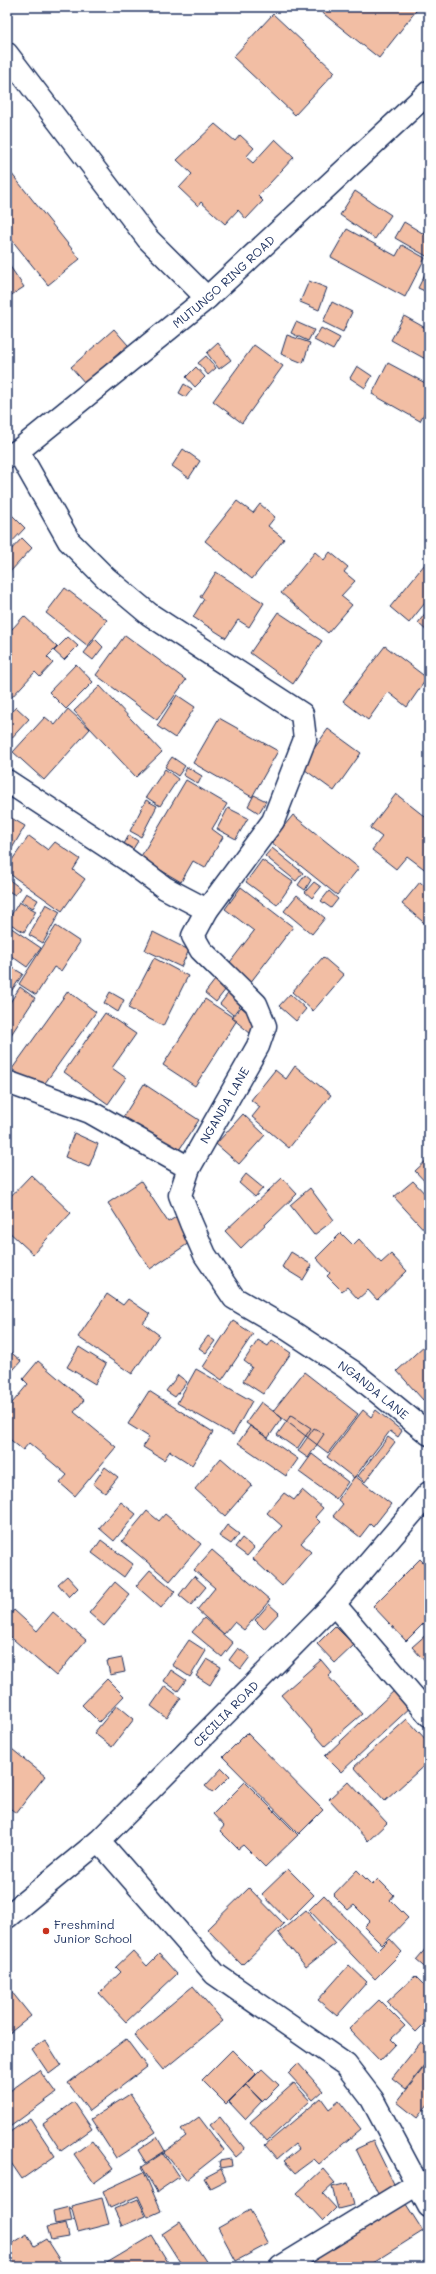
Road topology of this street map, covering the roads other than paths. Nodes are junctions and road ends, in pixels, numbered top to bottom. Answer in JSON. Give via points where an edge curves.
{"nodes":[{"id":1,"x":7,"y":54,"type":"edge"},
{"id":2,"x":429,"y":92,"type":"edge"},
{"id":3,"x":207,"y":298,"type":"junction"},
{"id":4,"x":12,"y":454,"type":"edge"},
{"id":5,"x":7,"y":781,"type":"edge"},
{"id":6,"x":207,"y":910,"type":"junction"},
{"id":7,"x":7,"y":1082,"type":"edge"},
{"id":8,"x":189,"y":1168,"type":"junction"},
{"id":9,"x":429,"y":1434,"type":"edge"},
{"id":10,"x":429,"y":1493,"type":"edge"},
{"id":11,"x":334,"y":1604,"type":"junction"},
{"id":12,"x":429,"y":1715,"type":"edge"},
{"id":13,"x":99,"y":1841,"type":"junction"},
{"id":14,"x":7,"y":1918,"type":"edge"},
{"id":15,"x":417,"y":2184,"type":"junction"},
{"id":16,"x":429,"y":2206,"type":"edge"},
{"id":17,"x":280,"y":2267,"type":"edge"}],
"edges":[{"from":1,"to":3,"type":"street","via":[[148,239]]},
{"from":2,"to":3,"type":"street","name":"MUTUNGO RING ROAD"},
{"from":3,"to":4,"type":"street","name":"MUTUNGO RING ROAD"},
{"from":4,"to":6,"type":"street","name":"NGANDA LANE","via":[[69,541],[106,578],[149,614],[302,714],[305,739],[273,821]]},
{"from":5,"to":6,"type":"street","via":[[126,859],[165,888]]},
{"from":6,"to":8,"type":"street","name":"NGANDA LANE","via":[[193,936],[201,950],[256,1004],[265,1026],[258,1046]]},
{"from":7,"to":8,"type":"street","via":[[90,1112]]},
{"from":8,"to":9,"type":"street","name":"NGANDA LANE","via":[[180,1195],[205,1255],[234,1298],[354,1372]]},
{"from":10,"to":11,"type":"street","name":"CECILIA ROAD"},
{"from":11,"to":12,"type":"street"},
{"from":11,"to":13,"type":"street","name":"CECILIA ROAD"},
{"from":13,"to":14,"type":"street","name":"CECILIA ROAD"},
{"from":13,"to":15,"type":"street","via":[[215,1974],[346,2065],[372,2099]]},
{"from":15,"to":16,"type":"street"},
{"from":15,"to":17,"type":"street"}]}
